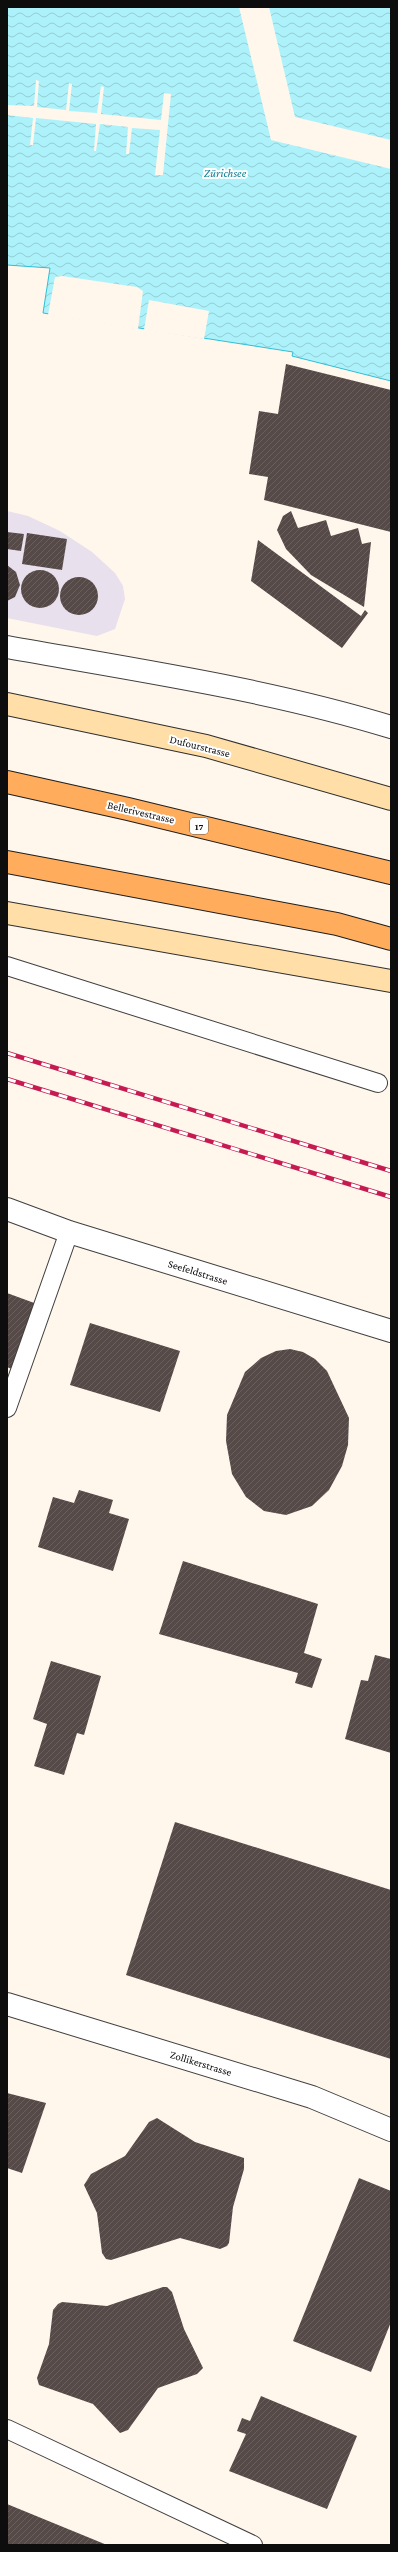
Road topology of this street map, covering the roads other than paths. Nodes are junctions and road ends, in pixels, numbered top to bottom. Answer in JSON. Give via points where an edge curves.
{"nodes":[{"id":1,"x":7,"y":647,"type":"edge"},
{"id":2,"x":7,"y":704,"type":"edge"},
{"id":3,"x":391,"y":727,"type":"edge"},
{"id":4,"x":7,"y":782,"type":"edge"},
{"id":5,"x":381,"y":796,"type":"edge"},
{"id":6,"x":7,"y":862,"type":"edge"},
{"id":7,"x":391,"y":873,"type":"edge"},
{"id":8,"x":7,"y":913,"type":"edge"},
{"id":9,"x":391,"y":939,"type":"edge"},
{"id":10,"x":7,"y":966,"type":"edge"},
{"id":11,"x":391,"y":981,"type":"edge"},
{"id":12,"x":378,"y":1083,"type":"dead end"},
{"id":13,"x":7,"y":1209,"type":"edge"},
{"id":14,"x":69,"y":1232,"type":"junction"},
{"id":15,"x":391,"y":1331,"type":"edge"},
{"id":16,"x":7,"y":1408,"type":"edge"},
{"id":17,"x":7,"y":2004,"type":"edge"},
{"id":18,"x":391,"y":2130,"type":"edge"},
{"id":19,"x":7,"y":2429,"type":"edge"},
{"id":20,"x":253,"y":2545,"type":"edge"}],
"edges":[{"from":1,"to":3,"type":"street","via":[[157,674],[348,714]]},
{"from":2,"to":5,"type":"main road","name":"Dufourstrasse","via":[[206,746]]},
{"from":4,"to":7,"type":"main road","name":"Bellerivestrasse","number":"17"},
{"from":6,"to":9,"type":"main road","via":[[337,924]]},
{"from":8,"to":11,"type":"main road"},
{"from":10,"to":12,"type":"lane"},
{"from":13,"to":14,"type":"street","name":"Seefeldstrasse"},
{"from":14,"to":15,"type":"street","name":"Seefeldstrasse"},
{"from":14,"to":16,"type":"lane"},
{"from":17,"to":18,"type":"street","name":"Zollikerstrasse","via":[[312,2098]]},
{"from":19,"to":20,"type":"lane"}]}
